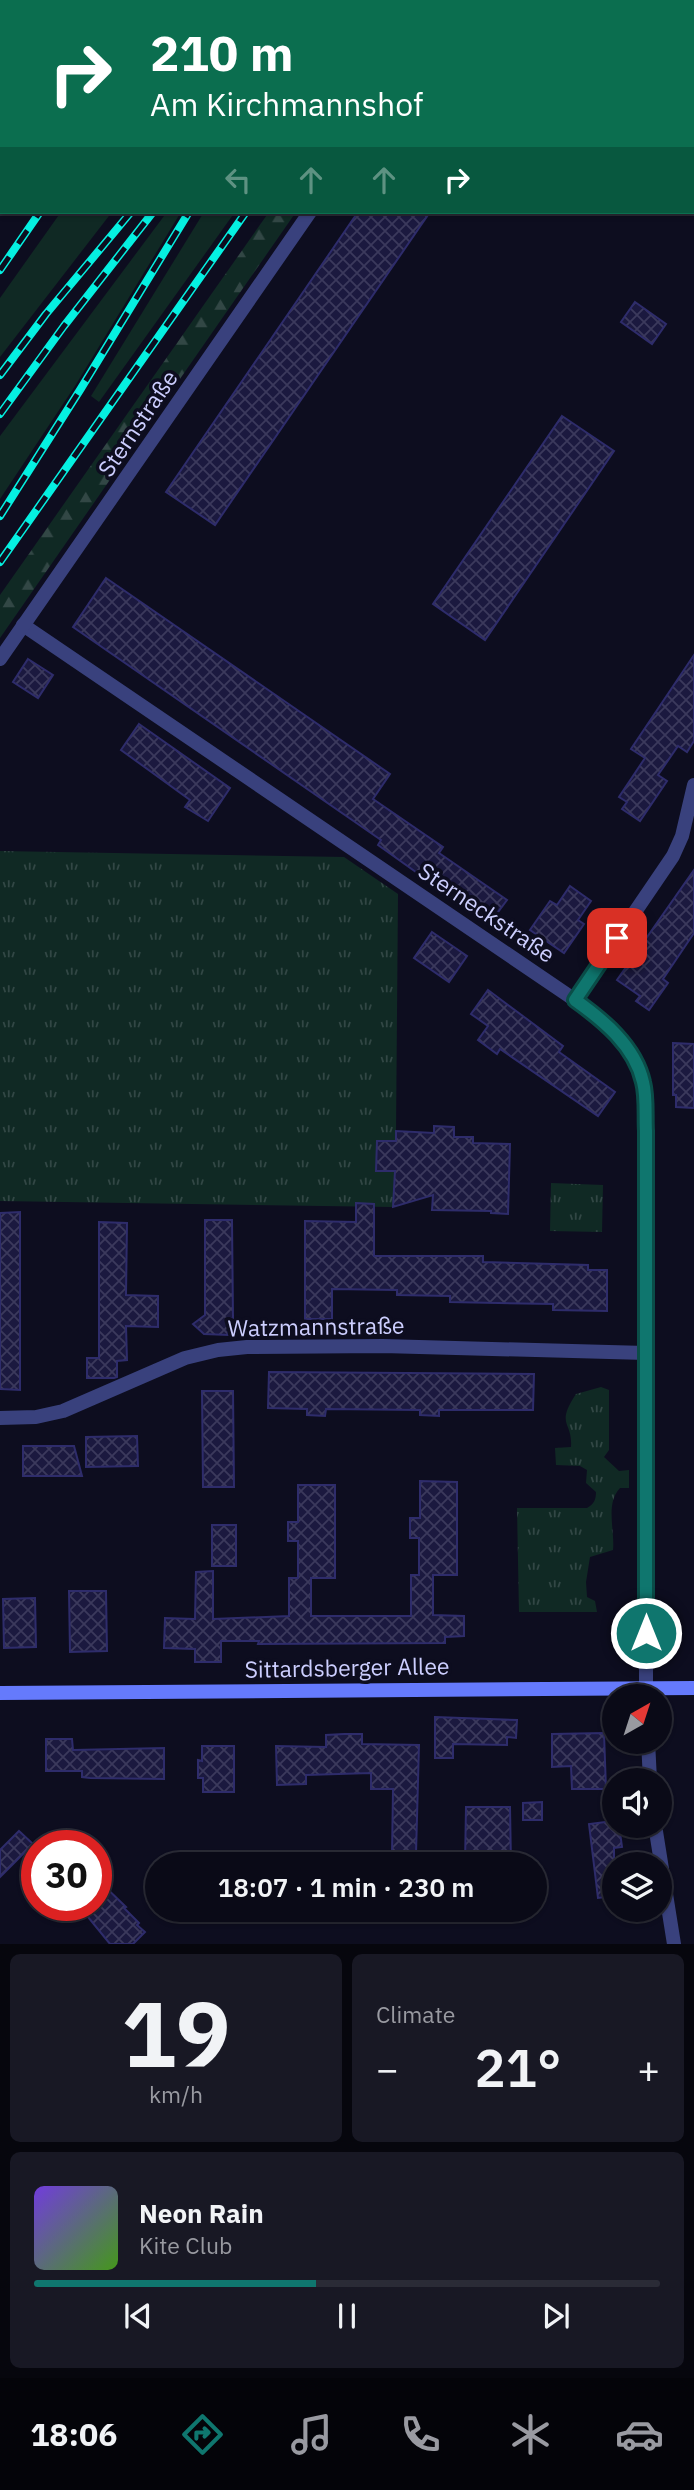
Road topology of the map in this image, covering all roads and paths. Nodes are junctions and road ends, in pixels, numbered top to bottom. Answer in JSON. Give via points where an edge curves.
{"nodes":[{"id":1,"x":309,"y":214,"type":"edge"},
{"id":2,"x":23,"y":625,"type":"junction"},
{"id":3,"x":0,"y":659,"type":"edge"},
{"id":4,"x":694,"y":785,"type":"edge"},
{"id":5,"x":575,"y":1000,"type":"junction"},
{"id":6,"x":646,"y":1353,"type":"junction"},
{"id":7,"x":0,"y":1418,"type":"edge"},
{"id":8,"x":646,"y":1684,"type":"edge"},
{"id":9,"x":694,"y":1688,"type":"edge"},
{"id":10,"x":602,"y":1690,"type":"edge"},
{"id":11,"x":672,"y":1690,"type":"edge"},
{"id":12,"x":0,"y":1693,"type":"edge"},
{"id":13,"x":657,"y":1838,"type":"edge"},
{"id":14,"x":674,"y":1944,"type":"edge"}],
"edges":[{"from":1,"to":2,"type":"street","name":"Sternstraße"},
{"from":2,"to":3,"type":"street","name":"Sternstraße"},
{"from":2,"to":5,"type":"street","name":"Sterneckstraße"},
{"from":4,"to":5,"type":"street","via":[[673,856]]},
{"from":5,"to":6,"type":"street","name":"Sterneckstraße","via":[[625,1043],[643,1082]]},
{"from":6,"to":7,"type":"street","name":"Watzmannstraße","via":[[247,1347],[185,1358],[62,1411],[36,1418]]},
{"from":6,"to":8,"type":"street","name":"Sterneckstraße"},
{"from":9,"to":11,"type":"main road","name":"Sittardsberger Allee"},
{"from":10,"to":12,"type":"main road","name":"Sittardsberger Allee"},
{"from":13,"to":14,"type":"street"}]}
